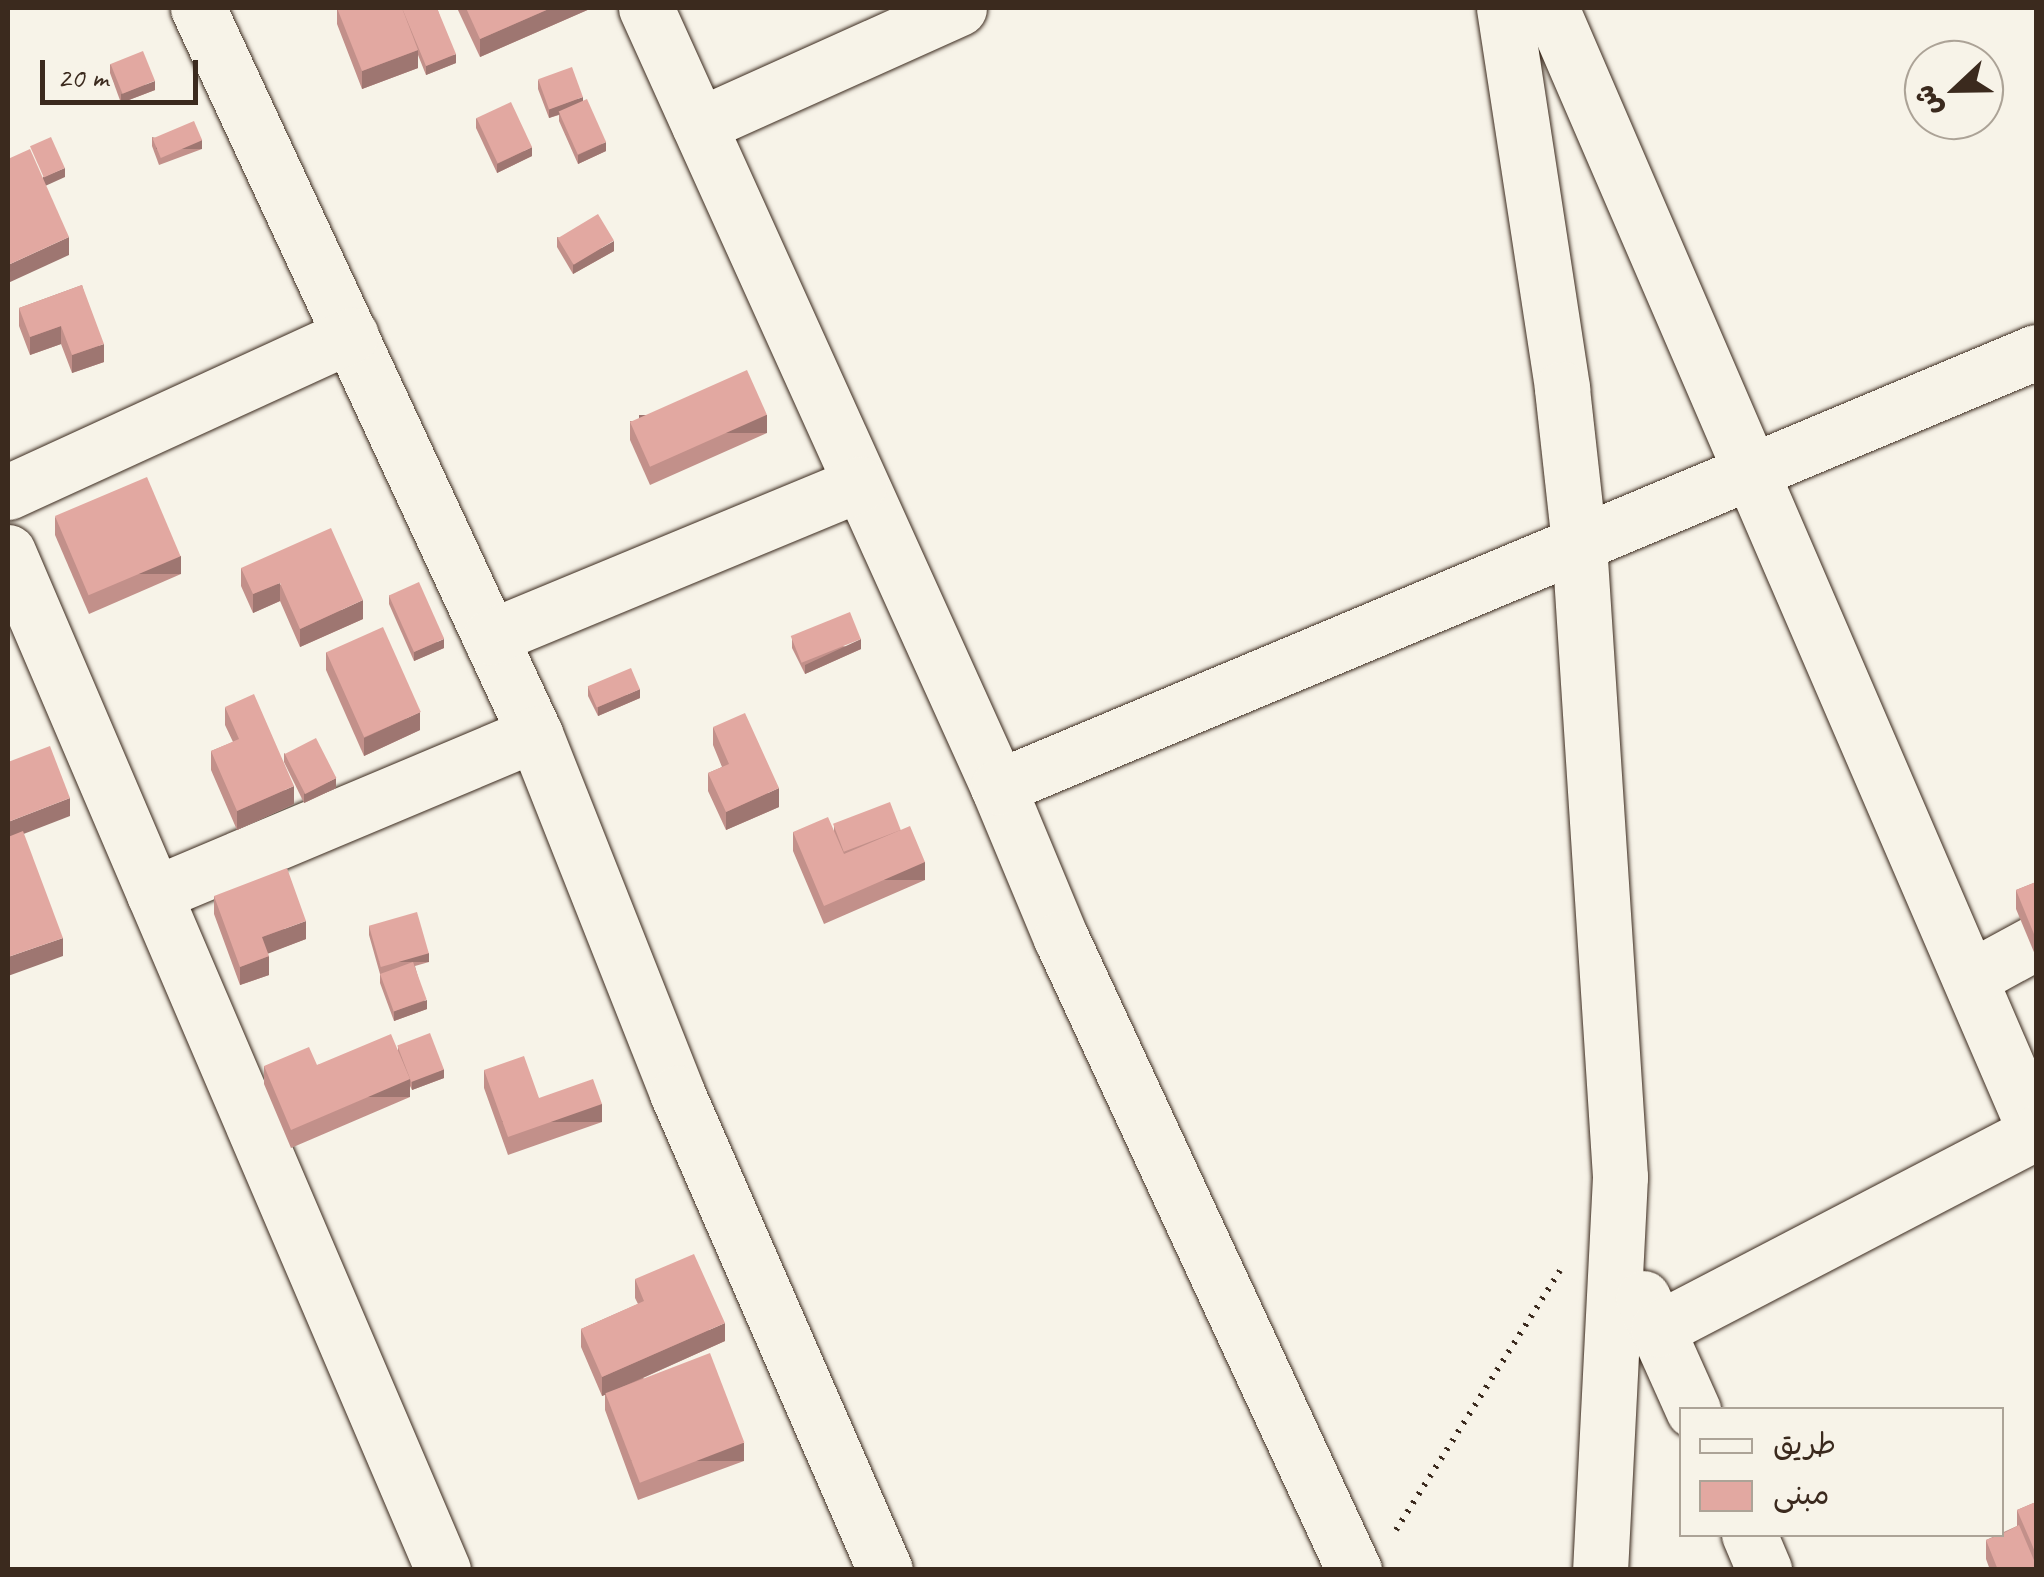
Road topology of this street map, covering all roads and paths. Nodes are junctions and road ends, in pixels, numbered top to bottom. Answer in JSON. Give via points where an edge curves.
{"nodes":[{"id":1,"x":198,"y":8,"type":"edge"},
{"id":2,"x":646,"y":8,"type":"edge"},
{"id":3,"x":959,"y":8,"type":"edge"},
{"id":4,"x":1504,"y":8,"type":"edge"},
{"id":5,"x":1551,"y":8,"type":"edge"},
{"id":6,"x":699,"y":125,"type":"junction"},
{"id":7,"x":350,"y":336,"type":"junction"},
{"id":8,"x":2036,"y":352,"type":"edge"},
{"id":9,"x":1752,"y":472,"type":"junction"},
{"id":10,"x":860,"y":484,"type":"junction"},
{"id":11,"x":8,"y":492,"type":"edge"},
{"id":12,"x":1579,"y":544,"type":"junction"},
{"id":13,"x":8,"y":552,"type":"edge"},
{"id":14,"x":490,"y":637,"type":"junction"},
{"id":15,"x":535,"y":734,"type":"junction"},
{"id":16,"x":998,"y":786,"type":"junction"},
{"id":17,"x":154,"y":894,"type":"junction"},
{"id":18,"x":2036,"y":942,"type":"edge"},
{"id":19,"x":1970,"y":978,"type":"junction"},
{"id":20,"x":2036,"y":1133,"type":"edge"},
{"id":21,"x":1591,"y":1249,"type":"junction"},
{"id":22,"x":1658,"y":1329,"type":"junction"},
{"id":23,"x":1692,"y":1407,"type":"edge"},
{"id":24,"x":1749,"y":1537,"type":"edge"},
{"id":25,"x":1373,"y":1553,"type":"edge"},
{"id":26,"x":443,"y":1570,"type":"edge"},
{"id":27,"x":885,"y":1570,"type":"edge"},
{"id":28,"x":1600,"y":1570,"type":"edge"},
{"id":29,"x":1764,"y":1570,"type":"edge"}],
"edges":[{"from":1,"to":7,"type":"street"},
{"from":2,"to":6,"type":"street"},
{"from":3,"to":6,"type":"street"},
{"from":4,"to":12,"type":"street"},
{"from":5,"to":9,"type":"street"},
{"from":6,"to":10,"type":"street"},
{"from":7,"to":11,"type":"street"},
{"from":7,"to":14,"type":"street"},
{"from":8,"to":9,"type":"street"},
{"from":9,"to":12,"type":"street"},
{"from":9,"to":19,"type":"street"},
{"from":10,"to":14,"type":"street"},
{"from":10,"to":16,"type":"street"},
{"from":12,"to":16,"type":"street"},
{"from":12,"to":21,"type":"street","via":[[1620,1177]]},
{"from":13,"to":17,"type":"street"},
{"from":14,"to":15,"type":"street"},
{"from":15,"to":17,"type":"street"},
{"from":15,"to":27,"type":"street","via":[[677,1092]]},
{"from":16,"to":25,"type":"street","via":[[1062,938]]},
{"from":17,"to":26,"type":"street"},
{"from":18,"to":19,"type":"street"},
{"from":19,"to":20,"type":"street"},
{"from":20,"to":22,"type":"street"},
{"from":21,"to":22,"type":"street"},
{"from":21,"to":25,"type":"path"},
{"from":21,"to":28,"type":"street"},
{"from":22,"to":23,"type":"street"},
{"from":24,"to":29,"type":"street"}]}
